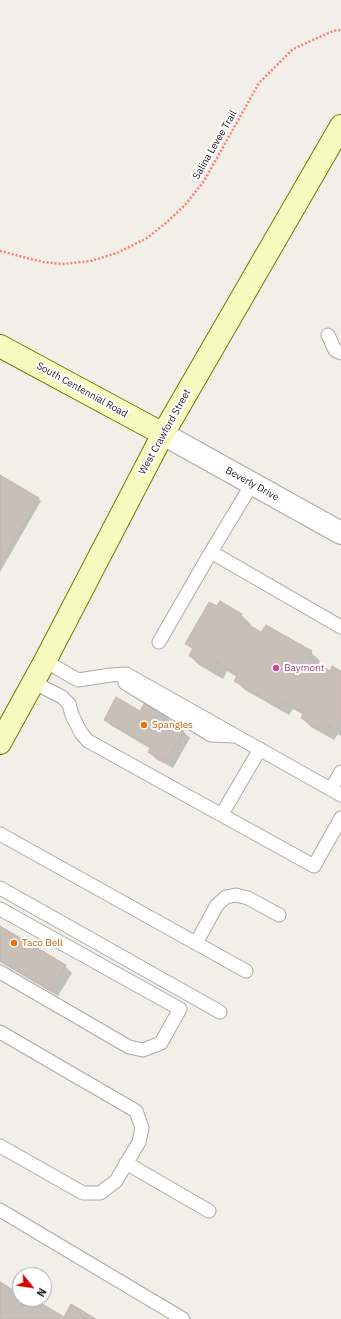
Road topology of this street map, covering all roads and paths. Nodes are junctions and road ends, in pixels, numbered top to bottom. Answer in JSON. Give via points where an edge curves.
{"nodes":[{"id":1,"x":341,"y":30,"type":"edge"},
{"id":2,"x":341,"y":126,"type":"edge"},
{"id":3,"x":0,"y":251,"type":"edge"},
{"id":4,"x":328,"y":335,"type":"dead end"},
{"id":5,"x":0,"y":346,"type":"edge"},
{"id":6,"x":341,"y":354,"type":"edge"},
{"id":7,"x":163,"y":434,"type":"junction"},
{"id":8,"x":252,"y":484,"type":"junction"},
{"id":9,"x":341,"y":533,"type":"edge"},
{"id":10,"x":211,"y":552,"type":"junction"},
{"id":11,"x":341,"y":627,"type":"edge"},
{"id":12,"x":159,"y":642,"type":"dead end"},
{"id":13,"x":45,"y":661,"type":"junction"},
{"id":14,"x":33,"y":682,"type":"junction"},
{"id":15,"x":0,"y":743,"type":"edge"},
{"id":16,"x":260,"y":749,"type":"junction"},
{"id":17,"x":341,"y":772,"type":"edge"},
{"id":18,"x":336,"y":792,"type":"edge"},
{"id":19,"x":222,"y":814,"type":"junction"},
{"id":20,"x":341,"y":818,"type":"edge"},
{"id":21,"x":0,"y":834,"type":"edge"},
{"id":22,"x":0,"y":888,"type":"edge"},
{"id":23,"x":0,"y":910,"type":"edge"},
{"id":24,"x":279,"y":915,"type":"dead end"},
{"id":25,"x":196,"y":943,"type":"junction"},
{"id":26,"x":246,"y":971,"type":"dead end"},
{"id":27,"x":0,"y":972,"type":"edge"},
{"id":28,"x":190,"y":994,"type":"junction"},
{"id":29,"x":180,"y":1010,"type":"junction"},
{"id":30,"x":220,"y":1012,"type":"dead end"},
{"id":31,"x":0,"y":1032,"type":"edge"},
{"id":32,"x":0,"y":1146,"type":"edge"},
{"id":33,"x":126,"y":1163,"type":"junction"},
{"id":34,"x":0,"y":1210,"type":"edge"},
{"id":35,"x":209,"y":1211,"type":"dead end"},
{"id":36,"x":183,"y":1319,"type":"edge"}],
"edges":[{"from":1,"to":3,"type":"path","name":"Salina Levee Trail","via":[[293,50],[259,82],[204,181],[185,205],[147,238],[117,253],[91,261],[63,264],[43,262]]},
{"from":2,"to":7,"type":"main road","name":"West Crawford Street"},
{"from":4,"to":6,"type":"lane"},
{"from":5,"to":7,"type":"main road","name":"South Centennial Road"},
{"from":7,"to":8,"type":"street","name":"Beverly Drive"},
{"from":7,"to":13,"type":"main road","name":"West Crawford Street"},
{"from":8,"to":9,"type":"street","name":"Beverly Drive"},
{"from":8,"to":10,"type":"lane"},
{"from":10,"to":11,"type":"lane"},
{"from":10,"to":12,"type":"lane"},
{"from":13,"to":14,"type":"main road","name":"West Crawford Street"},
{"from":13,"to":16,"type":"lane","via":[[78,680],[111,675],[211,735],[237,736]]},
{"from":14,"to":15,"type":"main road","name":"West Crawford Street"},
{"from":14,"to":19,"type":"lane","via":[[62,697],[69,704],[81,733],[88,741]]},
{"from":16,"to":18,"type":"lane"},
{"from":16,"to":19,"type":"lane"},
{"from":17,"to":18,"type":"lane"},
{"from":19,"to":20,"type":"lane","via":[[314,866]]},
{"from":21,"to":25,"type":"lane"},
{"from":22,"to":28,"type":"lane"},
{"from":23,"to":29,"type":"lane"},
{"from":24,"to":25,"type":"lane","via":[[248,898],[236,895],[226,897],[217,905]]},
{"from":25,"to":26,"type":"lane"},
{"from":27,"to":29,"type":"lane","via":[[129,1047],[143,1050],[161,1043]]},
{"from":28,"to":29,"type":"lane"},
{"from":28,"to":30,"type":"lane"},
{"from":31,"to":33,"type":"lane","via":[[136,1111],[142,1128],[139,1142]]},
{"from":32,"to":33,"type":"lane","via":[[83,1193],[100,1193],[116,1181]]},
{"from":33,"to":35,"type":"lane"},
{"from":34,"to":36,"type":"lane"}]}
